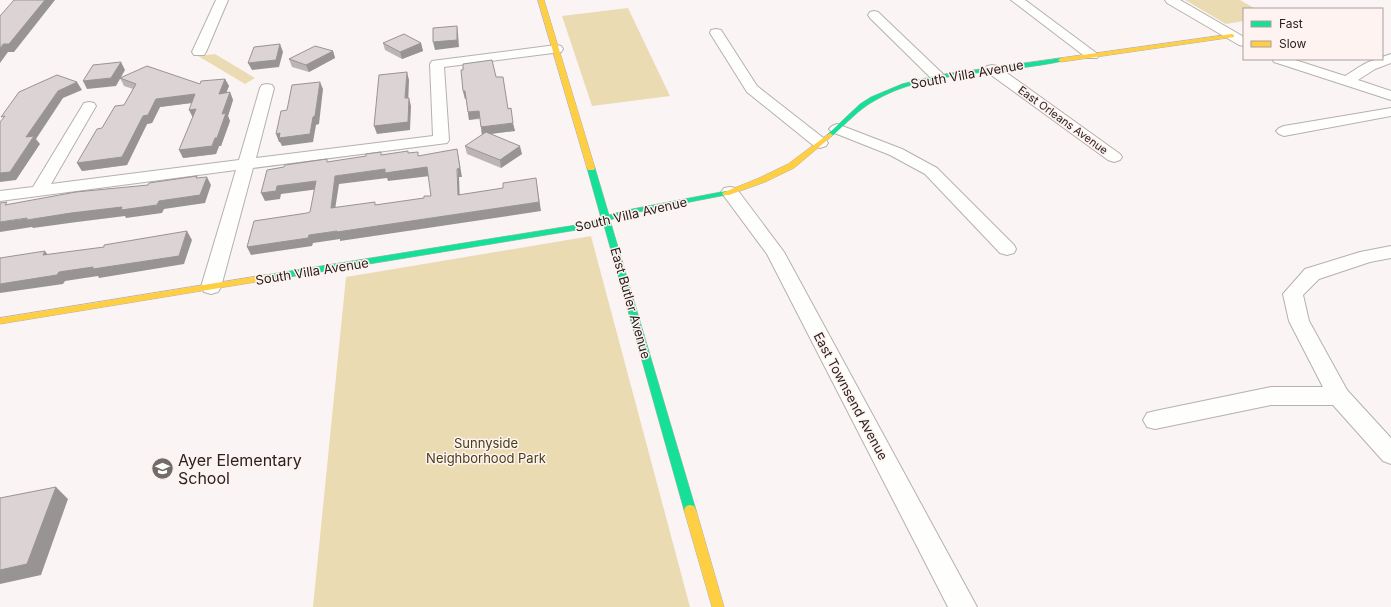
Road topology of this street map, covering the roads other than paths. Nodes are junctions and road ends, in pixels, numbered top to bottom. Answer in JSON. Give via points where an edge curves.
{"nodes":[{"id":1,"x":222,"y":0,"type":"edge"},
{"id":2,"x":541,"y":0,"type":"edge"},
{"id":3,"x":1017,"y":0,"type":"edge"},
{"id":4,"x":1171,"y":0,"type":"edge"},
{"id":5,"x":874,"y":15,"type":"dead end"},
{"id":6,"x":716,"y":33,"type":"dead end"},
{"id":7,"x":1232,"y":36,"type":"junction"},
{"id":8,"x":1243,"y":42,"type":"edge"},
{"id":9,"x":556,"y":49,"type":"junction"},
{"id":10,"x":199,"y":52,"type":"dead end"},
{"id":11,"x":1092,"y":55,"type":"junction"},
{"id":12,"x":1391,"y":58,"type":"edge"},
{"id":13,"x":1282,"y":60,"type":"edge"},
{"id":14,"x":992,"y":69,"type":"junction"},
{"id":15,"x":938,"y":77,"type":"junction"},
{"id":16,"x":1348,"y":81,"type":"junction"},
{"id":17,"x":267,"y":88,"type":"dead end"},
{"id":18,"x":1391,"y":96,"type":"edge"},
{"id":19,"x":89,"y":106,"type":"dead end"},
{"id":20,"x":1391,"y":112,"type":"edge"},
{"id":21,"x":837,"y":129,"type":"junction"},
{"id":22,"x":1284,"y":131,"type":"dead end"},
{"id":23,"x":820,"y":143,"type":"junction"},
{"id":24,"x":1114,"y":157,"type":"dead end"},
{"id":25,"x":246,"y":164,"type":"junction"},
{"id":26,"x":40,"y":191,"type":"junction"},
{"id":27,"x":730,"y":192,"type":"junction"},
{"id":28,"x":0,"y":196,"type":"edge"},
{"id":29,"x":606,"y":219,"type":"junction"},
{"id":30,"x":1007,"y":248,"type":"dead end"},
{"id":31,"x":1391,"y":252,"type":"edge"},
{"id":32,"x":211,"y":287,"type":"junction"},
{"id":33,"x":0,"y":321,"type":"edge"},
{"id":34,"x":1339,"y":396,"type":"junction"},
{"id":35,"x":1155,"y":420,"type":"dead end"},
{"id":36,"x":1391,"y":454,"type":"edge"},
{"id":37,"x":718,"y":607,"type":"edge"},
{"id":38,"x":963,"y":607,"type":"edge"}],
"edges":[{"from":1,"to":10,"type":"street"},
{"from":2,"to":9,"type":"street","name":"East Butler Avenue"},
{"from":3,"to":11,"type":"street"},
{"from":4,"to":7,"type":"street"},
{"from":5,"to":15,"type":"street"},
{"from":6,"to":23,"type":"street","via":[[752,89]]},
{"from":7,"to":8,"type":"street"},
{"from":7,"to":11,"type":"street","name":"South Villa Avenue"},
{"from":9,"to":25,"type":"street","via":[[437,64],[441,140]]},
{"from":9,"to":29,"type":"street","name":"East Butler Avenue"},
{"from":11,"to":14,"type":"street","name":"South Villa Avenue"},
{"from":12,"to":16,"type":"street","via":[[1370,66]]},
{"from":13,"to":16,"type":"street"},
{"from":14,"to":15,"type":"street","name":"South Villa Avenue"},
{"from":14,"to":24,"type":"street","name":"East Orleans Avenue"},
{"from":15,"to":21,"type":"street","name":"South Villa Avenue","via":[[904,85],[873,98]]},
{"from":16,"to":18,"type":"street"},
{"from":17,"to":25,"type":"street"},
{"from":19,"to":26,"type":"street"},
{"from":20,"to":22,"type":"street"},
{"from":21,"to":23,"type":"street","name":"South Villa Avenue"},
{"from":21,"to":30,"type":"street","via":[[896,152],[931,171]]},
{"from":23,"to":27,"type":"street","name":"South Villa Avenue","via":[[791,166]]},
{"from":25,"to":26,"type":"street"},
{"from":25,"to":32,"type":"street"},
{"from":26,"to":28,"type":"street"},
{"from":27,"to":29,"type":"street","name":"South Villa Avenue","via":[[627,212]]},
{"from":27,"to":38,"type":"street","name":"East Townsend Avenue","via":[[775,252]]},
{"from":29,"to":32,"type":"street","name":"South Villa Avenue","via":[[583,226]]},
{"from":29,"to":37,"type":"street","name":"East Butler Avenue"},
{"from":31,"to":34,"type":"street","via":[[1367,256],[1312,274],[1293,294],[1299,321]]},
{"from":32,"to":33,"type":"street","name":"South Villa Avenue"},
{"from":34,"to":35,"type":"street","via":[[1271,396]]},
{"from":34,"to":36,"type":"street"}]}
